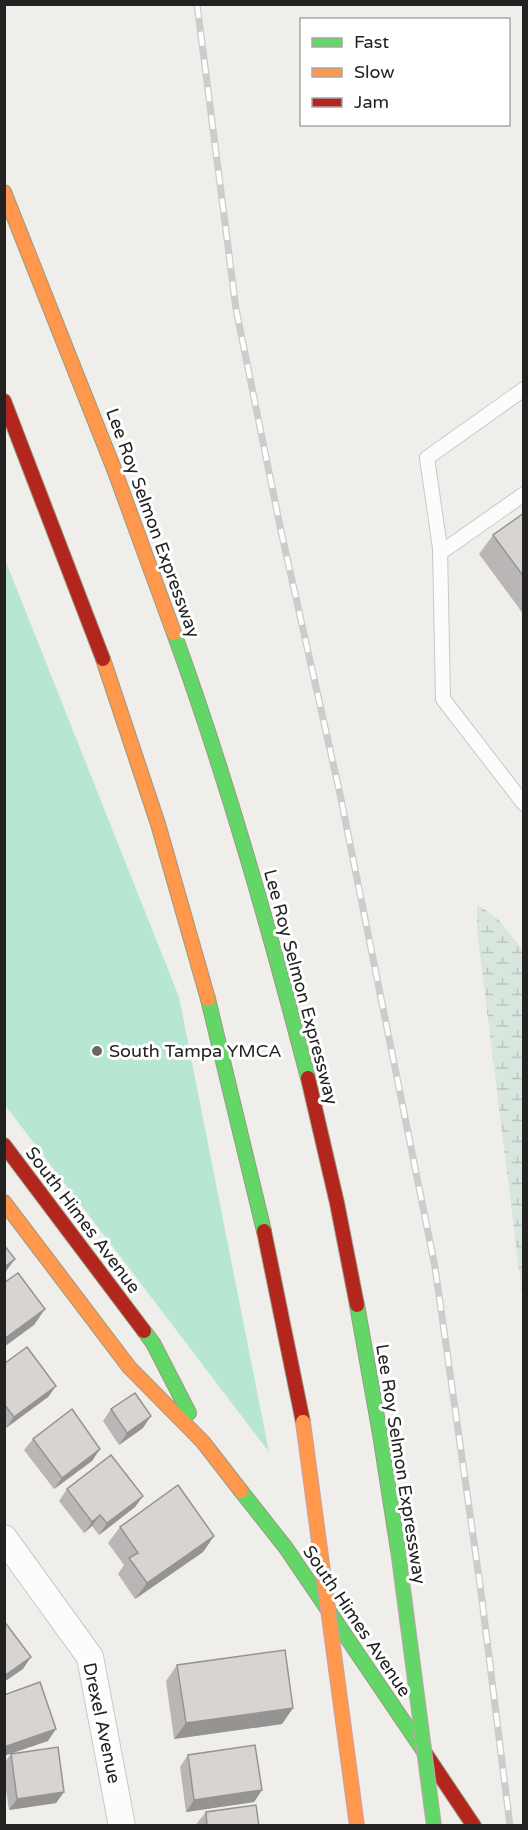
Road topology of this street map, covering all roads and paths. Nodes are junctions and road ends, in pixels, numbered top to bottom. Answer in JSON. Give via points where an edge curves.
{"nodes":[{"id":1,"x":4,"y":192,"type":"edge"},
{"id":2,"x":524,"y":389,"type":"edge"},
{"id":3,"x":4,"y":400,"type":"edge"},
{"id":4,"x":524,"y":494,"type":"edge"},
{"id":5,"x":440,"y":553,"type":"junction"},
{"id":6,"x":524,"y":804,"type":"edge"},
{"id":7,"x":4,"y":1145,"type":"edge"},
{"id":8,"x":4,"y":1202,"type":"edge"},
{"id":9,"x":203,"y":1442,"type":"junction"},
{"id":10,"x":4,"y":1538,"type":"edge"},
{"id":11,"x":123,"y":1826,"type":"edge"},
{"id":12,"x":357,"y":1826,"type":"edge"},
{"id":13,"x":434,"y":1826,"type":"edge"},
{"id":14,"x":474,"y":1826,"type":"edge"}],
"edges":[{"from":1,"to":13,"type":"main road","name":"Lee Roy Selmon Expressway","bridge":true,"via":[[85,393],[176,637],[234,813],[304,1062],[376,1402]]},
{"from":2,"to":5,"type":"lane","via":[[427,458]]},
{"from":3,"to":12,"type":"main road","bridge":true,"via":[[100,650],[151,801],[225,1059],[264,1223],[303,1422]]},
{"from":4,"to":5,"type":"lane"},
{"from":5,"to":6,"type":"lane","via":[[443,699]]},
{"from":7,"to":9,"type":"main road","name":"South Himes Avenue","via":[[153,1343]]},
{"from":8,"to":9,"type":"main road","name":"South Himes Avenue","via":[[129,1367]]},
{"from":9,"to":14,"type":"main road","name":"South Himes Avenue","via":[[286,1548]]},
{"from":10,"to":11,"type":"street","name":"Drexel Avenue","via":[[90,1657]]}]}
